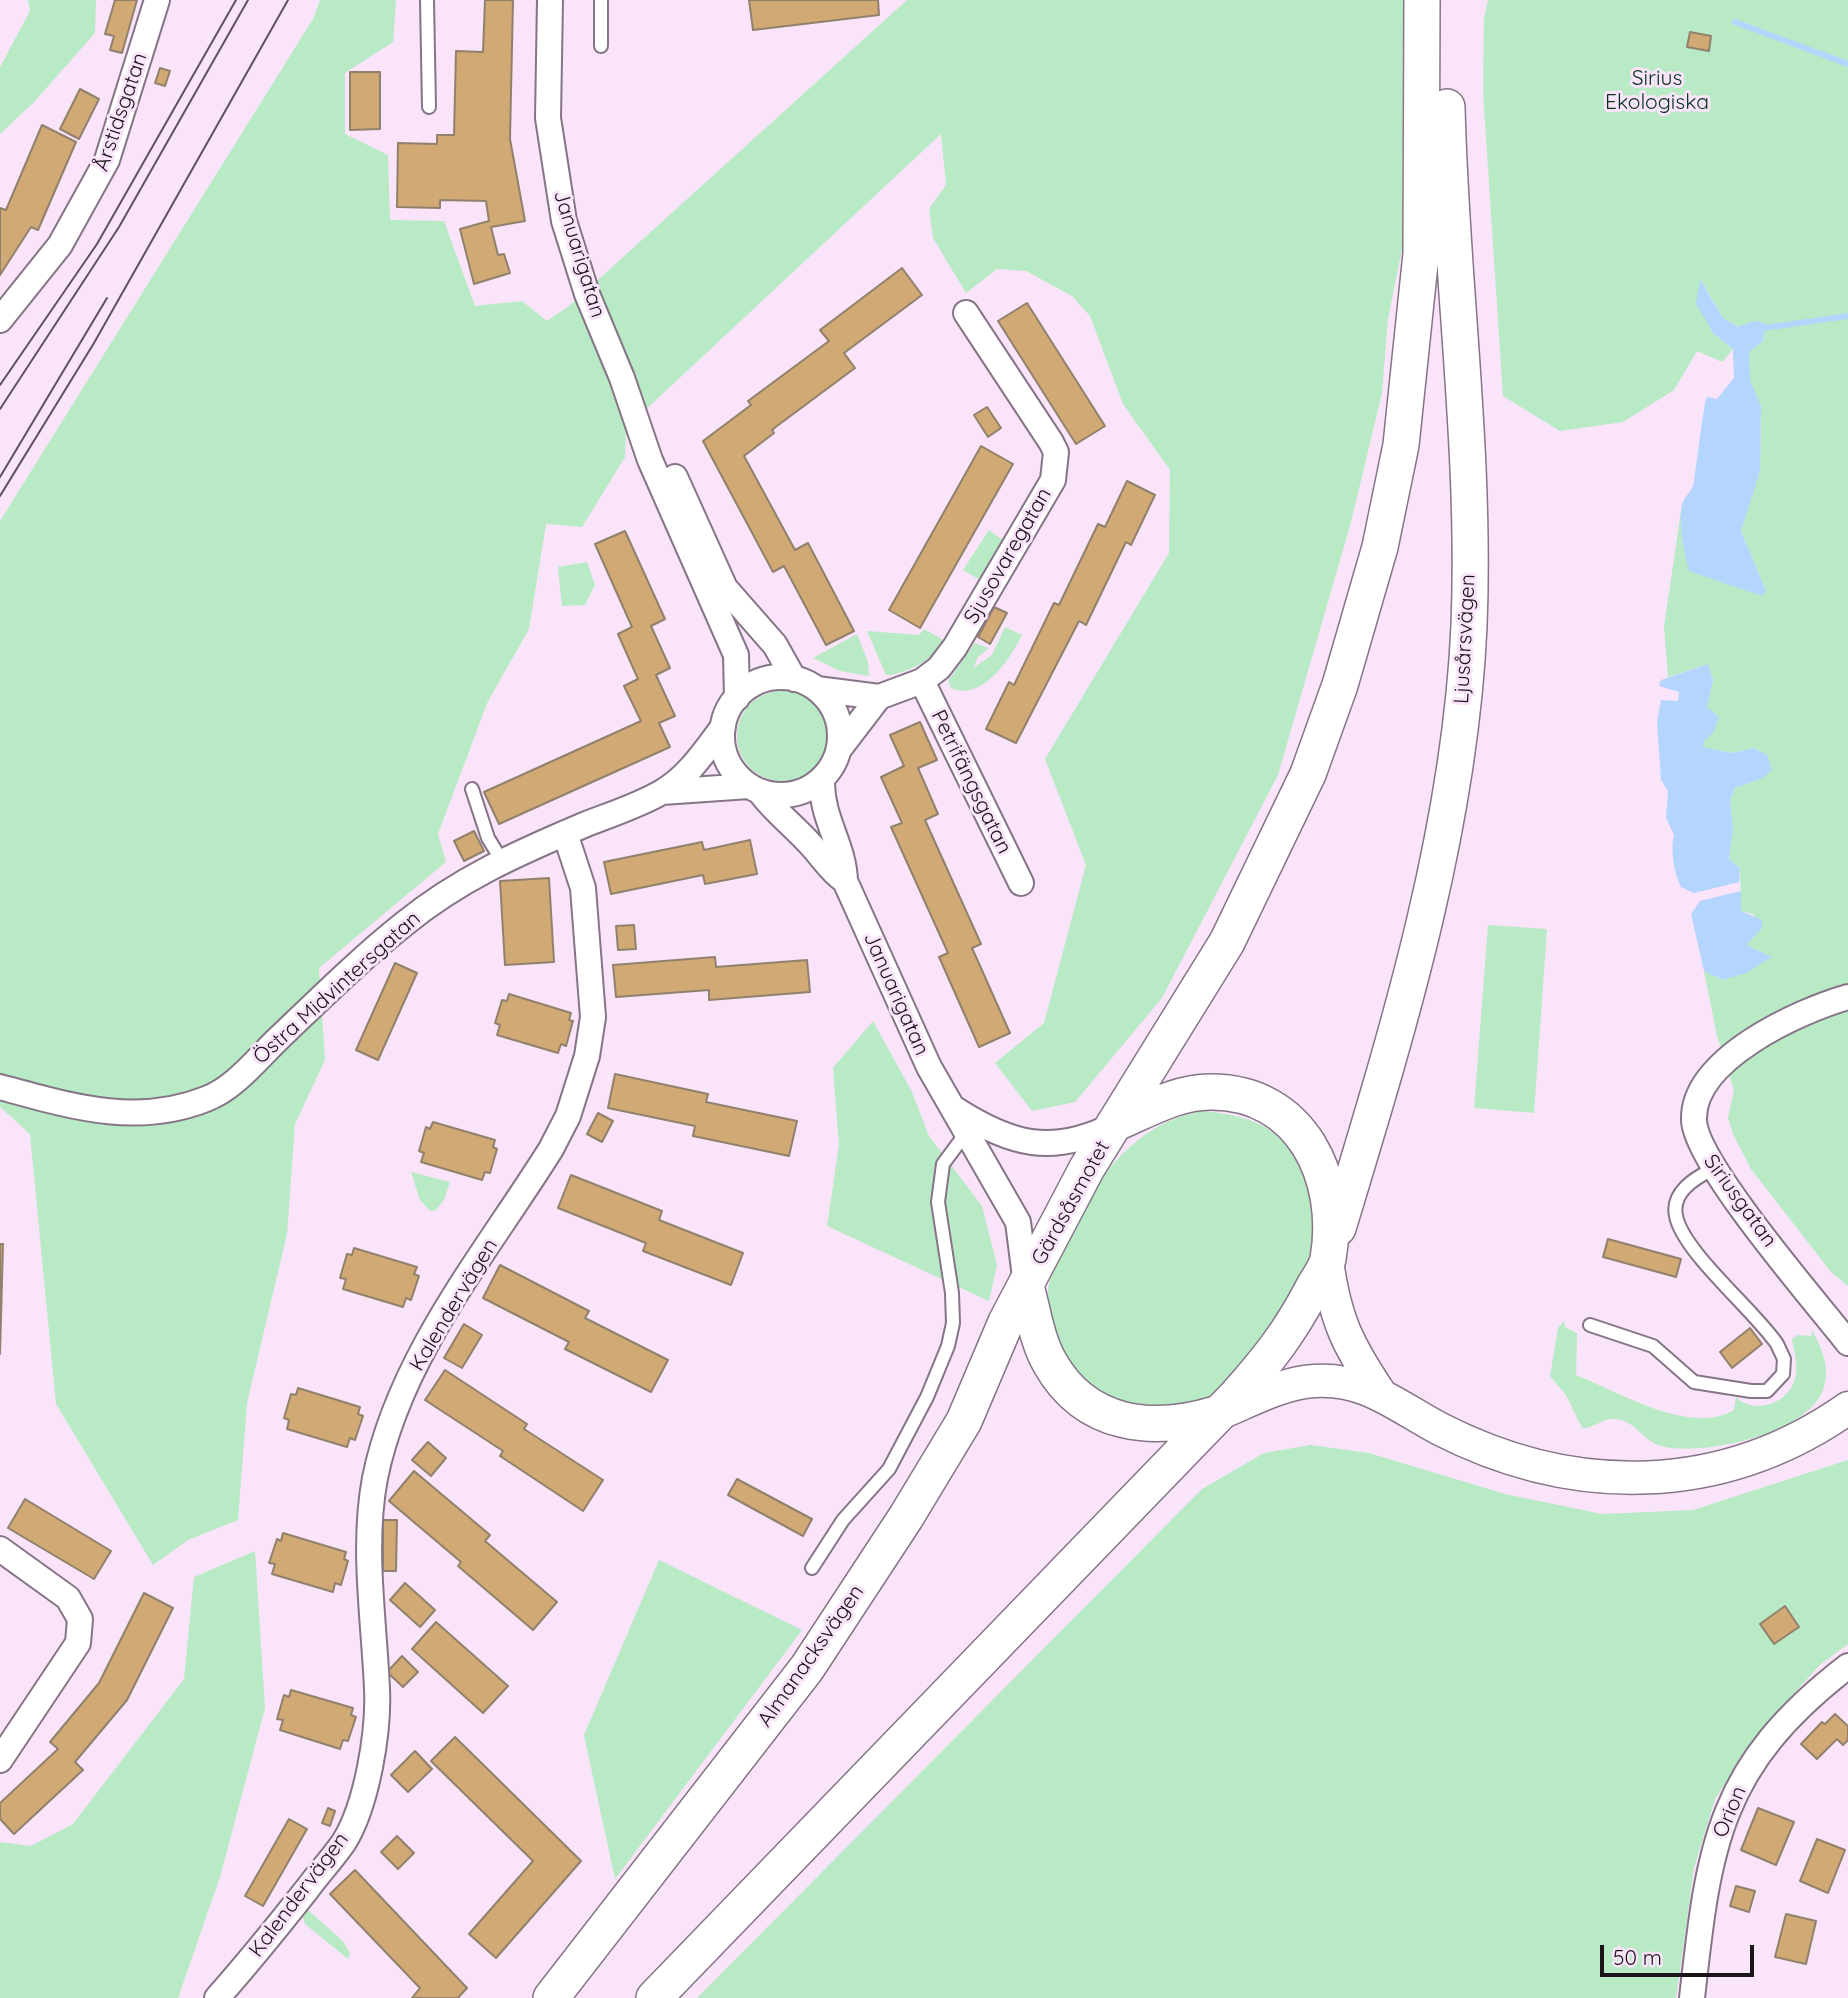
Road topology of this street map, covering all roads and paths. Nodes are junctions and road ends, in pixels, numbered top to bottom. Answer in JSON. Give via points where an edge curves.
{"nodes":[{"id":1,"x":157,"y":0,"type":"edge"},
{"id":2,"x":427,"y":0,"type":"edge"},
{"id":3,"x":550,"y":0,"type":"edge"},
{"id":4,"x":601,"y":0,"type":"edge"},
{"id":5,"x":1422,"y":0,"type":"edge"},
{"id":6,"x":1444,"y":0,"type":"edge"},
{"id":7,"x":601,"y":46,"type":"dead end"},
{"id":8,"x":429,"y":107,"type":"dead end"},
{"id":9,"x":966,"y":313,"type":"dead end"},
{"id":10,"x":0,"y":320,"type":"edge"},
{"id":11,"x":622,"y":378,"type":"junction"},
{"id":12,"x":794,"y":679,"type":"junction"},
{"id":13,"x":922,"y":681,"type":"junction"},
{"id":14,"x":817,"y":689,"type":"junction"},
{"id":15,"x":879,"y":697,"type":"junction"},
{"id":16,"x":737,"y":698,"type":"junction"},
{"id":17,"x":723,"y":727,"type":"junction"},
{"id":18,"x":840,"y":748,"type":"junction"},
{"id":19,"x":822,"y":780,"type":"junction"},
{"id":20,"x":472,"y":789,"type":"dead end"},
{"id":21,"x":755,"y":789,"type":"junction"},
{"id":22,"x":662,"y":792,"type":"junction"},
{"id":23,"x":565,"y":833,"type":"junction"},
{"id":24,"x":502,"y":861,"type":"junction"},
{"id":25,"x":845,"y":881,"type":"junction"},
{"id":26,"x":1021,"y":883,"type":"dead end"},
{"id":27,"x":1848,"y":997,"type":"edge"},
{"id":28,"x":0,"y":1087,"type":"edge"},
{"id":29,"x":950,"y":1106,"type":"junction"},
{"id":30,"x":1114,"y":1124,"type":"junction"},
{"id":31,"x":966,"y":1133,"type":"junction"},
{"id":32,"x":1713,"y":1169,"type":"junction"},
{"id":33,"x":1327,"y":1261,"type":"junction"},
{"id":34,"x":1026,"y":1286,"type":"junction"},
{"id":35,"x":1591,"y":1325,"type":"dead end"},
{"id":36,"x":1848,"y":1343,"type":"edge"},
{"id":37,"x":1379,"y":1392,"type":"junction"},
{"id":38,"x":1848,"y":1408,"type":"edge"},
{"id":39,"x":1216,"y":1415,"type":"junction"},
{"id":40,"x":0,"y":1549,"type":"edge"},
{"id":41,"x":812,"y":1568,"type":"dead end"},
{"id":42,"x":1848,"y":1666,"type":"edge"},
{"id":43,"x":0,"y":1760,"type":"edge"},
{"id":44,"x":217,"y":1998,"type":"edge"},
{"id":45,"x":551,"y":1998,"type":"edge"},
{"id":46,"x":654,"y":1998,"type":"edge"},
{"id":47,"x":1692,"y":1998,"type":"edge"}],
"edges":[{"from":1,"to":10,"type":"street","name":"Årstidsgatan","via":[[107,160],[60,245]]},
{"from":2,"to":8,"type":"lane"},
{"from":3,"to":11,"type":"street","name":"Januarigatan","via":[[548,118],[562,209],[587,294]]},
{"from":4,"to":7,"type":"lane"},
{"from":5,"to":30,"type":"main road","via":[[1424,152],[1416,326],[1401,445],[1380,547],[1308,774],[1262,875],[1189,1008]]},
{"from":6,"to":33,"type":"main road","name":"Ljusårsvägen","via":[[1469,495],[1469,627],[1462,704],[1434,881]]},
{"from":9,"to":13,"type":"street","name":"Sjusovaregatan","via":[[1051,442],[1057,468],[955,647]]},
{"from":11,"to":12,"type":"street","name":"Januarigatan","via":[[664,453],[725,588],[775,645]]},
{"from":11,"to":16,"type":"street","name":"Januarigatan","via":[[650,460],[736,655]]},
{"from":12,"to":14,"type":"street"},
{"from":12,"to":16,"type":"street","via":[[763,680]]},
{"from":13,"to":15,"type":"street","name":"Sjusovaregatan"},
{"from":13,"to":26,"type":"street","name":"Petrifängsgatan"},
{"from":14,"to":15,"type":"street","name":"Sjusovaregatan"},
{"from":14,"to":18,"type":"street","via":[[837,715]]},
{"from":15,"to":18,"type":"street"},
{"from":16,"to":17,"type":"street"},
{"from":17,"to":21,"type":"street","via":[[727,761]]},
{"from":17,"to":22,"type":"street","name":"Östra Midvintersgatan","via":[[695,765]]},
{"from":18,"to":19,"type":"street"},
{"from":19,"to":21,"type":"street","via":[[793,794]]},
{"from":19,"to":25,"type":"street","name":"Januarigatan","via":[[821,803],[844,859]]},
{"from":20,"to":24,"type":"lane","via":[[488,838]]},
{"from":21,"to":22,"type":"street","name":"Östra Midvintersgatan"},
{"from":21,"to":25,"type":"street","name":"Januarigatan","via":[[811,845],[829,870]]},
{"from":22,"to":23,"type":"street","name":"Östra Midvintersgatan"},
{"from":23,"to":24,"type":"street","name":"Östra Midvintersgatan"},
{"from":23,"to":44,"type":"street","name":"Kalendervägen","via":[[583,888],[593,1017],[587,1056],[568,1116],[551,1149],[423,1349],[391,1423],[372,1505],[370,1607],[376,1723],[359,1805],[344,1841]]},
{"from":24,"to":28,"type":"street","name":"Östra Midvintersgatan","via":[[464,880],[402,925],[233,1082],[209,1098],[130,1114],[74,1107]]},
{"from":25,"to":29,"type":"street","name":"Januarigatan"},
{"from":27,"to":32,"type":"street","name":"Siriusgatan","via":[[1780,1025],[1720,1065],[1706,1080],[1694,1123]]},
{"from":29,"to":30,"type":"street","via":[[993,1131],[1044,1145],[1084,1139]]},
{"from":29,"to":31,"type":"street","name":"Januarigatan"},
{"from":30,"to":33,"type":"main road","name":"Gärdsåsmotet","via":[[1173,1099],[1209,1092],[1243,1098],[1276,1112],[1296,1128],[1321,1162],[1330,1202]]},
{"from":30,"to":34,"type":"main road","name":"Gärdsåsmotet"},
{"from":31,"to":34,"type":"street","name":"Januarigatan","via":[[1018,1222]]},
{"from":31,"to":41,"type":"lane","via":[[943,1164],[939,1202],[952,1293],[948,1346],[889,1469],[843,1520]]},
{"from":32,"to":35,"type":"lane","via":[[1694,1178],[1681,1192],[1676,1218],[1690,1245],[1777,1344],[1784,1359],[1777,1383],[1767,1391],[1751,1391],[1694,1382],[1653,1346]]},
{"from":32,"to":36,"type":"street","name":"Siriusgatan"},
{"from":33,"to":37,"type":"street","via":[[1347,1342]]},
{"from":33,"to":39,"type":"main road","name":"Gärdsåsmotet","via":[[1289,1333]]},
{"from":34,"to":39,"type":"main road","name":"Gärdsåsmotet","via":[[1050,1363],[1084,1401],[1108,1415],[1154,1426]]},
{"from":34,"to":45,"type":"main road","name":"Almanacksvägen","via":[[964,1421],[807,1668]]},
{"from":37,"to":38,"type":"street","via":[[1439,1429],[1520,1462],[1563,1472],[1629,1478],[1692,1473],[1758,1458],[1801,1439]]},
{"from":37,"to":39,"type":"street","via":[[1314,1381],[1285,1387]]},
{"from":39,"to":46,"type":"main road"},
{"from":40,"to":43,"type":"street","via":[[68,1598],[80,1619],[78,1643]]},
{"from":42,"to":47,"type":"street","name":"Orion","via":[[1806,1699],[1771,1736],[1727,1810],[1705,1887]]}]}
